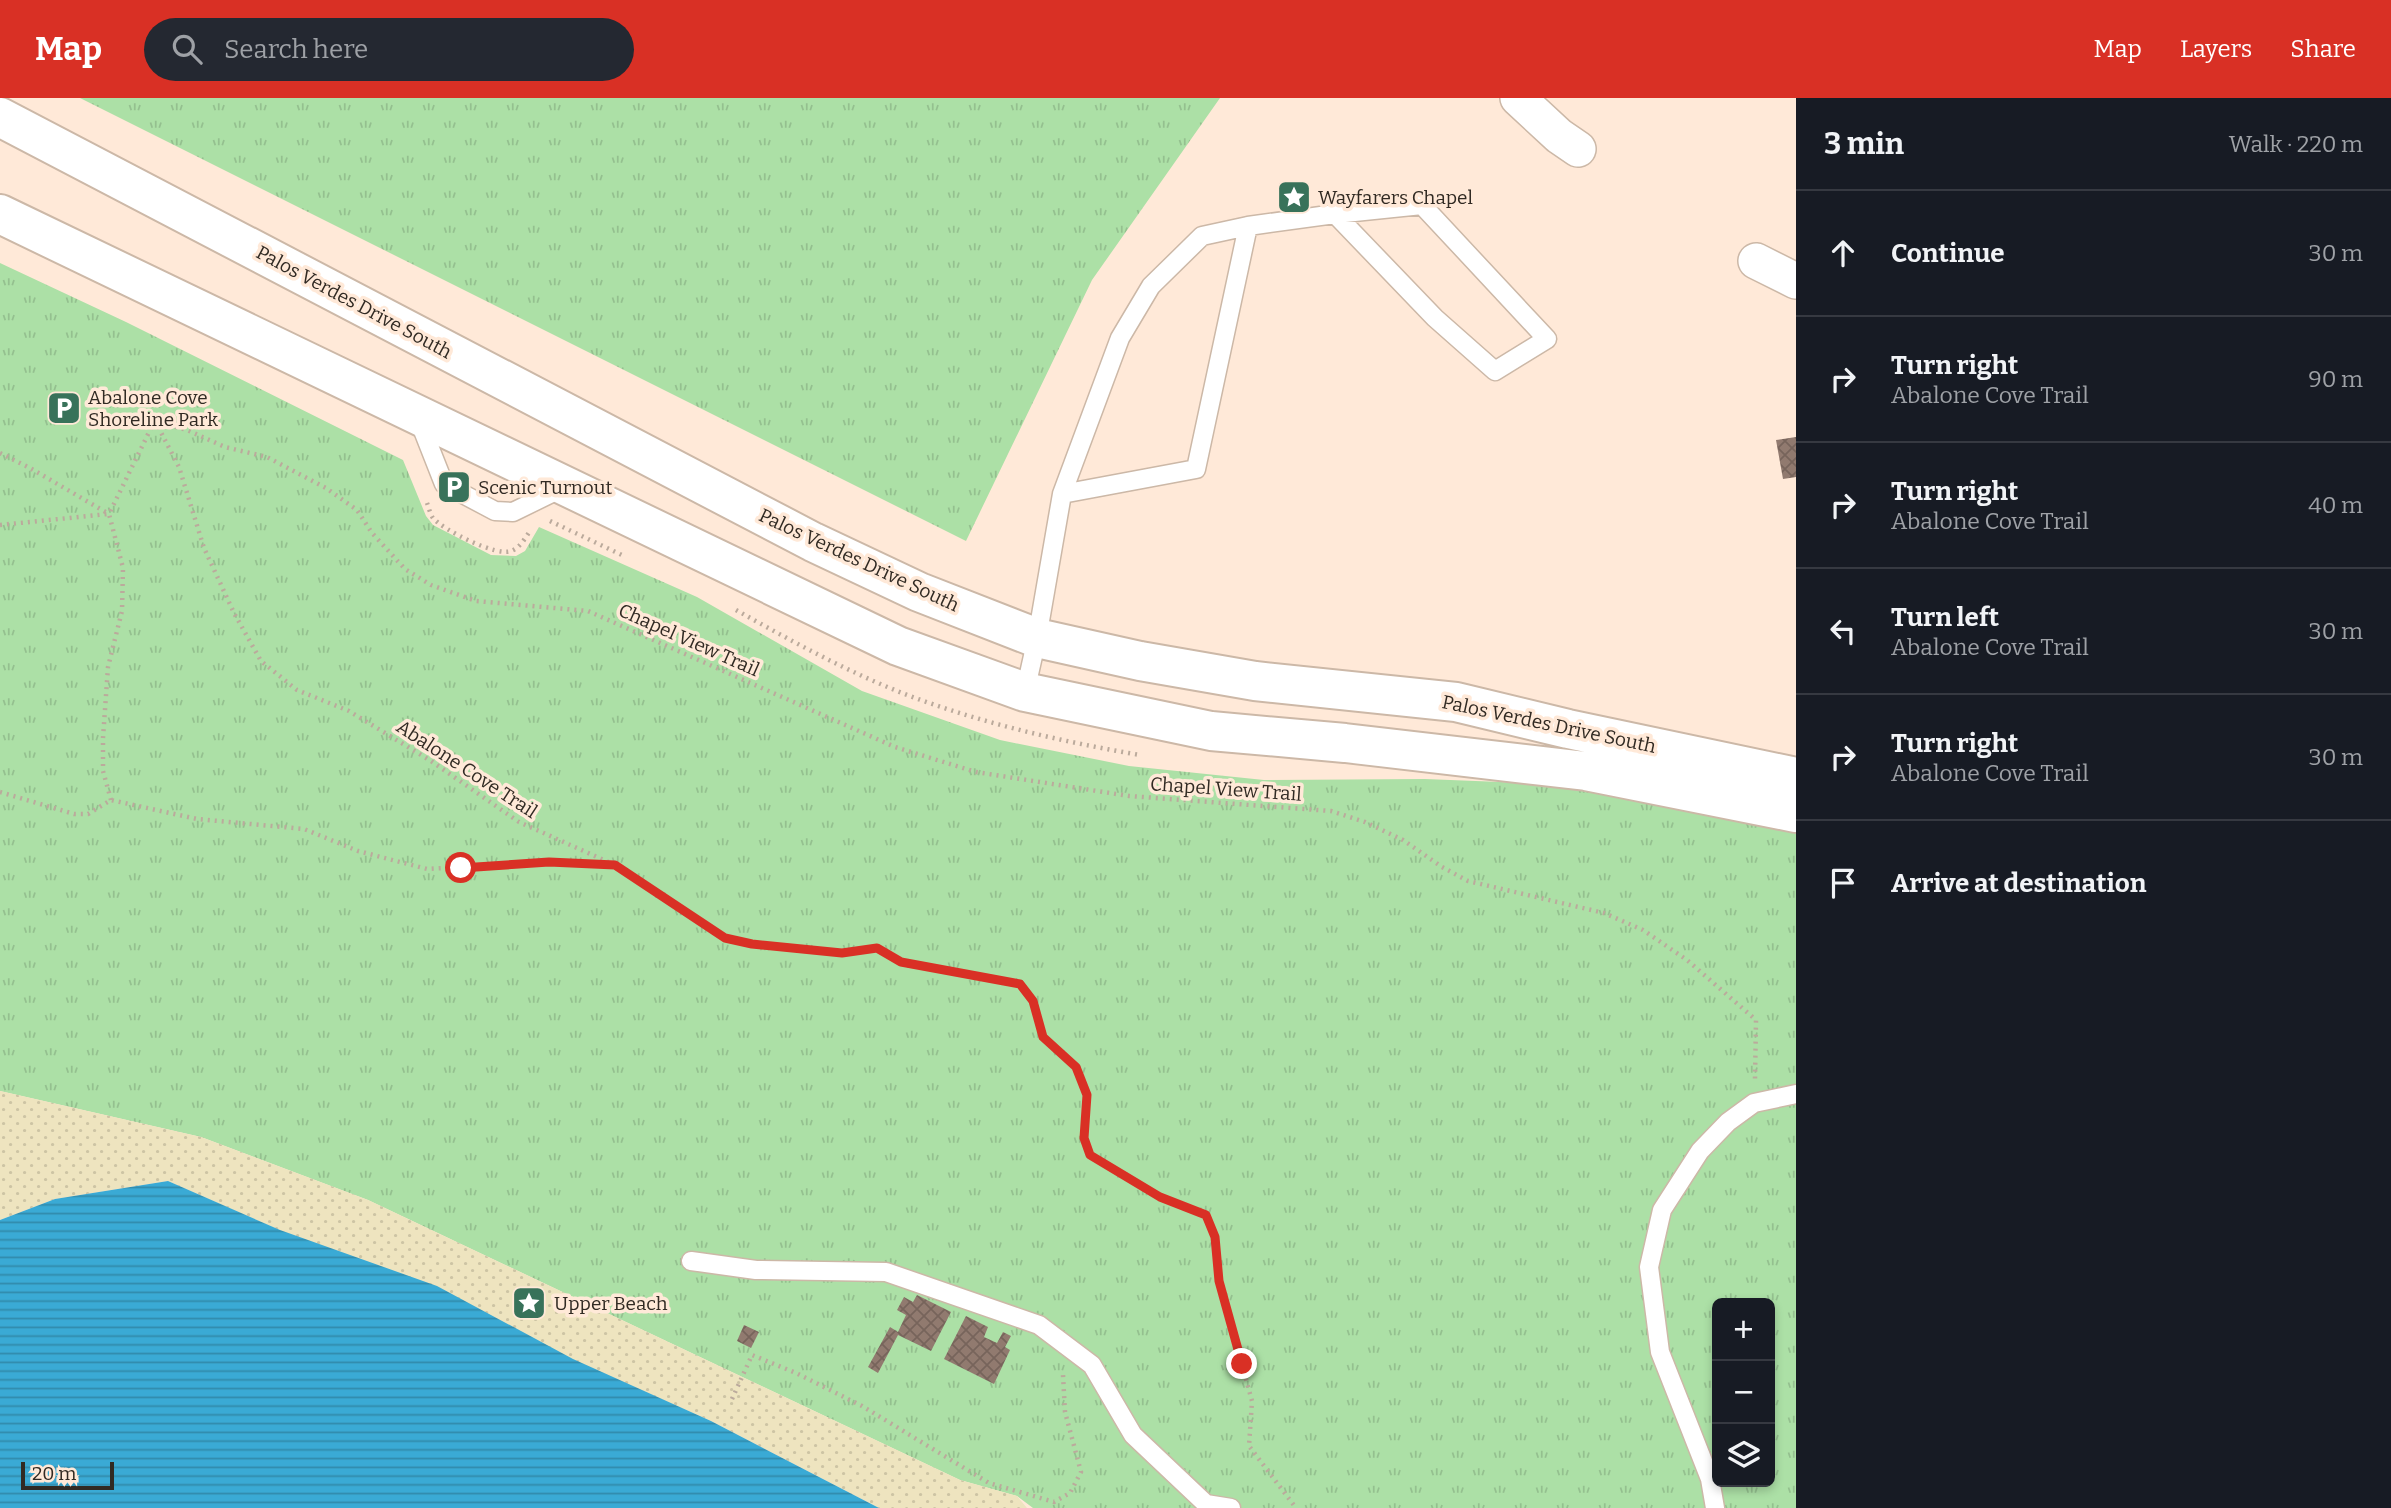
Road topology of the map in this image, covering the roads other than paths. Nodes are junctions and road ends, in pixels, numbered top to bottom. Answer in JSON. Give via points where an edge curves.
{"nodes":[{"id":1,"x":1518,"y":98,"type":"edge"},
{"id":2,"x":0,"y":117,"type":"edge"},
{"id":3,"x":1578,"y":149,"type":"dead end"},
{"id":4,"x":0,"y":214,"type":"edge"},
{"id":5,"x":1335,"y":214,"type":"junction"},
{"id":6,"x":1248,"y":226,"type":"junction"},
{"id":7,"x":1756,"y":261,"type":"dead end"},
{"id":8,"x":1796,"y":281,"type":"edge"},
{"id":9,"x":417,"y":415,"type":"junction"},
{"id":10,"x":565,"y":486,"type":"junction"},
{"id":11,"x":1062,"y":494,"type":"junction"},
{"id":12,"x":1037,"y":638,"type":"junction"},
{"id":13,"x":1025,"y":692,"type":"junction"},
{"id":14,"x":1796,"y":777,"type":"edge"},
{"id":15,"x":1796,"y":813,"type":"edge"},
{"id":16,"x":1796,"y":1094,"type":"edge"},
{"id":17,"x":691,"y":1261,"type":"dead end"},
{"id":18,"x":1231,"y":1508,"type":"edge"},
{"id":19,"x":1715,"y":1508,"type":"edge"}],
"edges":[{"from":1,"to":3,"type":"street"},
{"from":2,"to":12,"type":"main road","name":"Palos Verdes Drive South","via":[[813,542],[919,592]]},
{"from":4,"to":9,"type":"main road","name":"Palos Verdes Drive South"},
{"from":5,"to":5,"type":"lane","via":[[1422,205],[1547,339],[1495,371],[1435,318]]},
{"from":5,"to":6,"type":"lane"},
{"from":6,"to":11,"type":"lane","via":[[1202,236],[1151,286],[1120,338]]},
{"from":6,"to":11,"type":"lane","via":[[1196,469]]},
{"from":7,"to":8,"type":"street"},
{"from":9,"to":10,"type":"main road","name":"Palos Verdes Drive South"},
{"from":9,"to":10,"type":"lane","via":[[443,484],[495,511],[513,512]]},
{"from":10,"to":13,"type":"main road","name":"Palos Verdes Drive South","via":[[898,646]]},
{"from":11,"to":12,"type":"lane"},
{"from":12,"to":13,"type":"lane"},
{"from":12,"to":14,"type":"main road","name":"Palos Verdes Drive South","via":[[1255,681],[1456,702]]},
{"from":13,"to":15,"type":"main road","name":"Palos Verdes Drive South","via":[[1211,731],[1586,771]]},
{"from":16,"to":19,"type":"lane","via":[[1755,1103],[1728,1122],[1694,1161],[1662,1210],[1649,1267],[1660,1352],[1710,1479]]},
{"from":17,"to":18,"type":"lane","via":[[756,1270],[886,1272],[1039,1325],[1092,1365],[1133,1435],[1206,1504]]}]}
